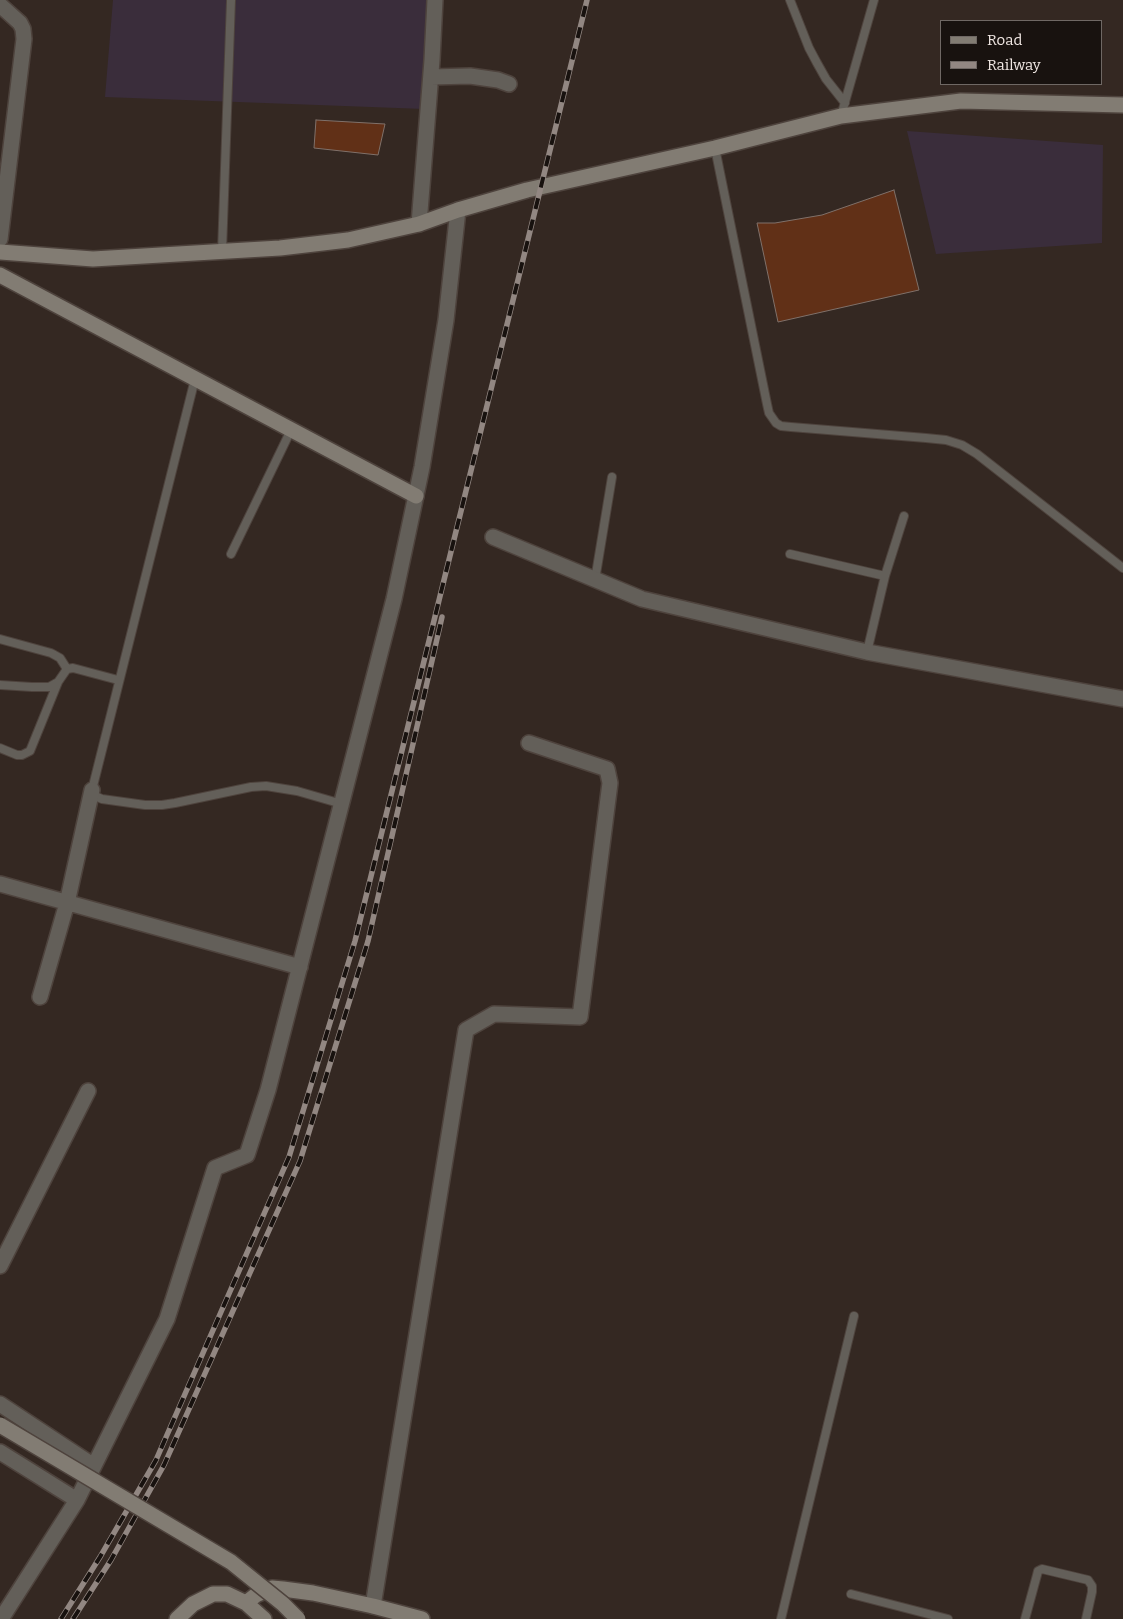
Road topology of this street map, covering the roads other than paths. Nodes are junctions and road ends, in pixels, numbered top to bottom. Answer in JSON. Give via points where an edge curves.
{"nodes":[{"id":1,"x":231,"y":0,"type":"edge"},
{"id":2,"x":435,"y":0,"type":"edge"},
{"id":3,"x":790,"y":0,"type":"edge"},
{"id":4,"x":874,"y":0,"type":"edge"},
{"id":5,"x":9,"y":6,"type":"edge"},
{"id":6,"x":431,"y":77,"type":"junction"},
{"id":7,"x":509,"y":84,"type":"dead end"},
{"id":8,"x":1123,"y":105,"type":"edge"},
{"id":9,"x":843,"y":109,"type":"junction"},
{"id":10,"x":715,"y":148,"type":"junction"},
{"id":11,"x":458,"y":210,"type":"junction"},
{"id":12,"x":419,"y":224,"type":"junction"},
{"id":13,"x":0,"y":238,"type":"edge"},
{"id":14,"x":222,"y":251,"type":"junction"},
{"id":15,"x":0,"y":252,"type":"edge"},
{"id":16,"x":0,"y":275,"type":"edge"},
{"id":17,"x":195,"y":379,"type":"junction"},
{"id":18,"x":290,"y":430,"type":"junction"},
{"id":19,"x":612,"y":477,"type":"dead end"},
{"id":20,"x":416,"y":496,"type":"junction"},
{"id":21,"x":904,"y":516,"type":"dead end"},
{"id":22,"x":493,"y":537,"type":"dead end"},
{"id":23,"x":231,"y":554,"type":"dead end"},
{"id":24,"x":790,"y":554,"type":"dead end"},
{"id":25,"x":1123,"y":568,"type":"edge"},
{"id":26,"x":886,"y":576,"type":"junction"},
{"id":27,"x":595,"y":580,"type":"junction"},
{"id":28,"x":0,"y":639,"type":"edge"},
{"id":29,"x":867,"y":652,"type":"junction"},
{"id":30,"x":67,"y":669,"type":"junction"},
{"id":31,"x":118,"y":680,"type":"junction"},
{"id":32,"x":58,"y":682,"type":"junction"},
{"id":33,"x":0,"y":685,"type":"edge"},
{"id":34,"x":1123,"y":699,"type":"edge"},
{"id":35,"x":529,"y":743,"type":"dead end"},
{"id":36,"x":0,"y":748,"type":"edge"},
{"id":37,"x":92,"y":790,"type":"junction"},
{"id":38,"x":342,"y":804,"type":"junction"},
{"id":39,"x":0,"y":884,"type":"edge"},
{"id":40,"x":67,"y":903,"type":"junction"},
{"id":41,"x":300,"y":967,"type":"junction"},
{"id":42,"x":40,"y":997,"type":"dead end"},
{"id":43,"x":88,"y":1091,"type":"dead end"},
{"id":44,"x":0,"y":1266,"type":"edge"},
{"id":45,"x":854,"y":1316,"type":"dead end"},
{"id":46,"x":0,"y":1404,"type":"edge"},
{"id":47,"x":0,"y":1425,"type":"edge"},
{"id":48,"x":0,"y":1452,"type":"edge"},
{"id":49,"x":94,"y":1466,"type":"junction"},
{"id":50,"x":77,"y":1500,"type":"junction"},
{"id":51,"x":851,"y":1594,"type":"dead end"},
{"id":52,"x":246,"y":1603,"type":"junction"},
{"id":53,"x":373,"y":1606,"type":"junction"},
{"id":54,"x":926,"y":1617,"type":"edge"},
{"id":55,"x":1,"y":1619,"type":"edge"},
{"id":56,"x":177,"y":1619,"type":"edge"},
{"id":57,"x":264,"y":1619,"type":"edge"},
{"id":58,"x":298,"y":1619,"type":"edge"},
{"id":59,"x":422,"y":1619,"type":"edge"},
{"id":60,"x":781,"y":1619,"type":"edge"},
{"id":61,"x":948,"y":1619,"type":"edge"},
{"id":62,"x":1026,"y":1619,"type":"edge"},
{"id":63,"x":1086,"y":1619,"type":"edge"}],
"edges":[{"from":1,"to":14,"type":"lane"},
{"from":2,"to":6,"type":"street"},
{"from":3,"to":9,"type":"lane","via":[[809,48]]},
{"from":4,"to":9,"type":"lane"},
{"from":5,"to":13,"type":"street","via":[[23,29],[24,39]]},
{"from":6,"to":7,"type":"street","via":[[470,76]]},
{"from":6,"to":12,"type":"street"},
{"from":8,"to":9,"type":"street","via":[[961,101]]},
{"from":9,"to":10,"type":"street"},
{"from":10,"to":11,"type":"street","via":[[570,179]]},
{"from":10,"to":25,"type":"lane","via":[[767,404],[776,423],[790,428],[946,440],[962,444]]},
{"from":11,"to":12,"type":"street"},
{"from":11,"to":20,"type":"street","via":[[446,320]]},
{"from":12,"to":14,"type":"street","via":[[348,240]]},
{"from":14,"to":15,"type":"street","via":[[93,259]]},
{"from":16,"to":17,"type":"street"},
{"from":17,"to":18,"type":"street"},
{"from":17,"to":31,"type":"lane"},
{"from":18,"to":20,"type":"street"},
{"from":18,"to":23,"type":"lane"},
{"from":19,"to":27,"type":"lane"},
{"from":20,"to":38,"type":"street","via":[[394,600]]},
{"from":21,"to":26,"type":"lane"},
{"from":22,"to":27,"type":"street"},
{"from":24,"to":26,"type":"lane"},
{"from":26,"to":29,"type":"lane"},
{"from":27,"to":29,"type":"street","via":[[642,599]]},
{"from":28,"to":30,"type":"lane","via":[[51,653],[60,658]]},
{"from":29,"to":34,"type":"street"},
{"from":30,"to":31,"type":"lane","via":[[75,668]]},
{"from":30,"to":32,"type":"lane"},
{"from":31,"to":37,"type":"lane"},
{"from":32,"to":33,"type":"lane","via":[[45,687]]},
{"from":32,"to":36,"type":"lane","via":[[30,751],[22,755]]},
{"from":35,"to":53,"type":"street","via":[[607,769],[610,783],[580,1017],[494,1014],[466,1030]]},
{"from":37,"to":38,"type":"lane","via":[[102,799],[162,805],[266,786]]},
{"from":37,"to":40,"type":"street"},
{"from":38,"to":41,"type":"street"},
{"from":39,"to":40,"type":"street"},
{"from":40,"to":41,"type":"street"},
{"from":40,"to":42,"type":"street"},
{"from":41,"to":49,"type":"street","via":[[268,1090],[247,1155],[215,1168],[168,1319]]},
{"from":43,"to":44,"type":"street"},
{"from":45,"to":60,"type":"lane"},
{"from":46,"to":49,"type":"street"},
{"from":47,"to":58,"type":"street","bridge":true,"via":[[231,1562]]},
{"from":48,"to":50,"type":"street"},
{"from":49,"to":50,"type":"street"},
{"from":50,"to":55,"type":"street"},
{"from":51,"to":54,"type":"lane"},
{"from":52,"to":53,"type":"street","via":[[272,1588]]},
{"from":52,"to":56,"type":"street","via":[[227,1594],[213,1594],[193,1604]]},
{"from":52,"to":57,"type":"street"},
{"from":53,"to":59,"type":"street"},
{"from":54,"to":61,"type":"lane"},
{"from":62,"to":63,"type":"lane","via":[[1038,1571],[1042,1569],[1088,1580],[1092,1592]]}]}
